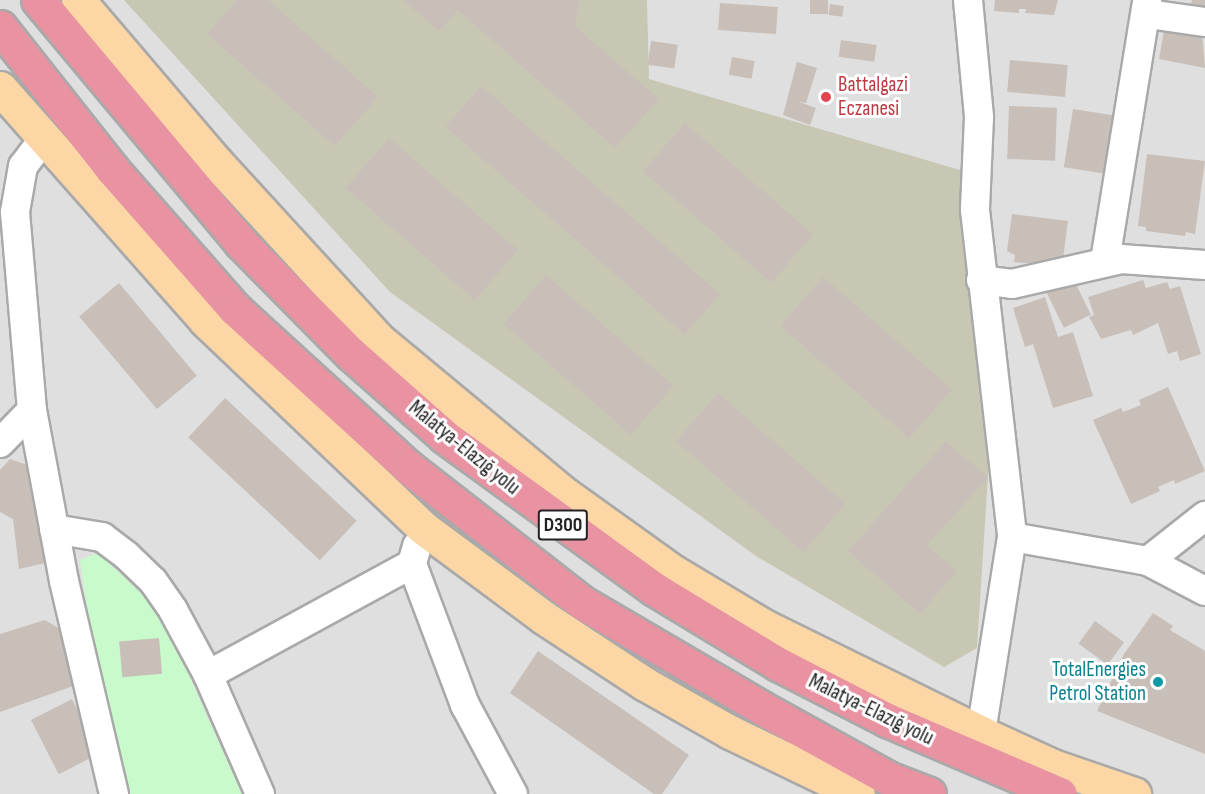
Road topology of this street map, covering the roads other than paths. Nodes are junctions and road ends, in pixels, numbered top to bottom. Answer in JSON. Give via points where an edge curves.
{"nodes":[{"id":1,"x":38,"y":0,"type":"edge"},
{"id":2,"x":78,"y":0,"type":"edge"},
{"id":3,"x":968,"y":0,"type":"edge"},
{"id":4,"x":1146,"y":3,"type":"edge"},
{"id":5,"x":1205,"y":22,"type":"edge"},
{"id":6,"x":0,"y":27,"type":"edge"},
{"id":7,"x":0,"y":88,"type":"edge"},
{"id":8,"x":45,"y":136,"type":"junction"},
{"id":9,"x":1105,"y":261,"type":"junction"},
{"id":10,"x":1205,"y":265,"type":"edge"},
{"id":11,"x":982,"y":281,"type":"junction"},
{"id":12,"x":32,"y":410,"type":"junction"},
{"id":13,"x":0,"y":443,"type":"edge"},
{"id":14,"x":1205,"y":516,"type":"edge"},
{"id":15,"x":422,"y":527,"type":"junction"},
{"id":16,"x":54,"y":529,"type":"junction"},
{"id":17,"x":1012,"y":537,"type":"junction"},
{"id":18,"x":1148,"y":561,"type":"junction"},
{"id":19,"x":412,"y":564,"type":"junction"},
{"id":20,"x":1205,"y":591,"type":"edge"},
{"id":21,"x":208,"y":675,"type":"junction"},
{"id":22,"x":981,"y":733,"type":"junction"},
{"id":23,"x":108,"y":792,"type":"edge"},
{"id":24,"x":260,"y":794,"type":"edge"},
{"id":25,"x":513,"y":794,"type":"edge"},
{"id":26,"x":858,"y":794,"type":"edge"},
{"id":27,"x":929,"y":794,"type":"edge"},
{"id":28,"x":1060,"y":794,"type":"edge"},
{"id":29,"x":1134,"y":794,"type":"edge"}],
"edges":[{"from":1,"to":28,"type":"highway","name":"Malatya-Elazığ yolu","number":"D300","via":[[241,243],[351,354],[445,437],[654,589],[778,664],[887,720]]},
{"from":2,"to":22,"type":"main road","via":[[379,340],[474,422],[566,495],[672,571],[764,626]]},
{"from":3,"to":11,"type":"street","via":[[979,117],[975,210]]},
{"from":4,"to":5,"type":"street","via":[[1148,14]]},
{"from":4,"to":9,"type":"street"},
{"from":6,"to":27,"type":"highway","number":"D300","via":[[112,169],[235,309],[408,467],[593,609],[888,778]]},
{"from":7,"to":8,"type":"main road"},
{"from":8,"to":12,"type":"street","via":[[23,166],[15,212]]},
{"from":8,"to":15,"type":"main road","via":[[205,320]]},
{"from":9,"to":10,"type":"street"},
{"from":9,"to":11,"type":"street","via":[[1012,284]]},
{"from":11,"to":17,"type":"street"},
{"from":12,"to":13,"type":"street"},
{"from":12,"to":16,"type":"street"},
{"from":14,"to":18,"type":"street"},
{"from":15,"to":19,"type":"street"},
{"from":15,"to":26,"type":"main road","via":[[543,617],[645,684],[730,732]]},
{"from":16,"to":21,"type":"street","via":[[102,537],[128,556],[153,581],[173,610]]},
{"from":16,"to":23,"type":"street"},
{"from":17,"to":18,"type":"street"},
{"from":17,"to":22,"type":"street"},
{"from":18,"to":20,"type":"street"},
{"from":19,"to":21,"type":"street"},
{"from":19,"to":25,"type":"street","via":[[465,705]]},
{"from":21,"to":24,"type":"street"},
{"from":22,"to":29,"type":"main road","via":[[1053,766]]}]}
